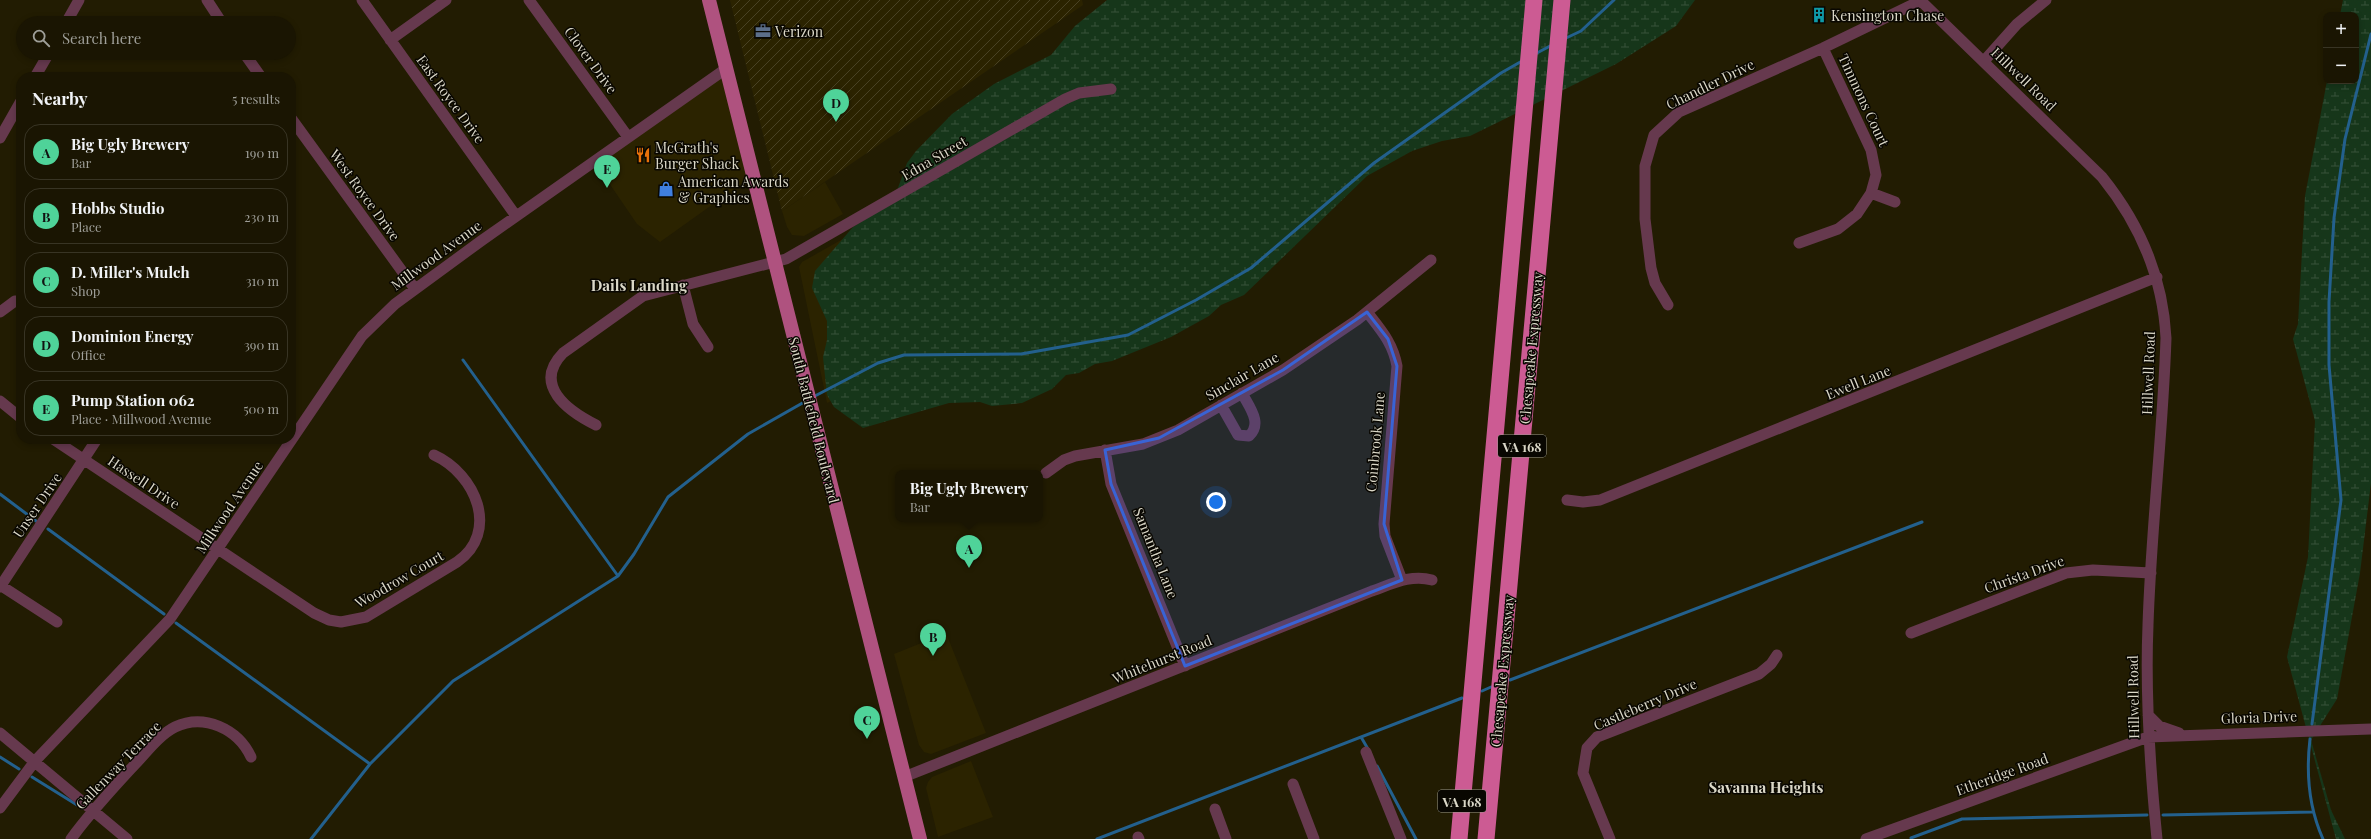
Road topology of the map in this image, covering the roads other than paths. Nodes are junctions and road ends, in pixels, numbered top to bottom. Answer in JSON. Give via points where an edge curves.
{"nodes":[{"id":1,"x":79,"y":0,"type":"edge"},
{"id":2,"x":207,"y":0,"type":"edge"},
{"id":3,"x":362,"y":0,"type":"edge"},
{"id":4,"x":446,"y":0,"type":"edge"},
{"id":5,"x":529,"y":0,"type":"edge"},
{"id":6,"x":709,"y":0,"type":"edge"},
{"id":7,"x":1920,"y":0,"type":"edge"},
{"id":8,"x":2046,"y":0,"type":"edge"},
{"id":9,"x":1561,"y":6,"type":"edge"},
{"id":10,"x":1534,"y":8,"type":"edge"},
{"id":11,"x":70,"y":16,"type":"edge"},
{"id":12,"x":217,"y":16,"type":"edge"},
{"id":13,"x":390,"y":40,"type":"junction"},
{"id":14,"x":1823,"y":48,"type":"junction"},
{"id":15,"x":45,"y":60,"type":"edge"},
{"id":16,"x":249,"y":60,"type":"edge"},
{"id":17,"x":1984,"y":61,"type":"junction"},
{"id":18,"x":726,"y":68,"type":"junction"},
{"id":19,"x":38,"y":72,"type":"edge"},
{"id":20,"x":257,"y":72,"type":"edge"},
{"id":21,"x":1111,"y":89,"type":"dead end"},
{"id":22,"x":16,"y":110,"type":"edge"},
{"id":23,"x":296,"y":125,"type":"edge"},
{"id":24,"x":628,"y":137,"type":"junction"},
{"id":25,"x":0,"y":138,"type":"edge"},
{"id":26,"x":1871,"y":193,"type":"junction"},
{"id":27,"x":1895,"y":202,"type":"dead end"},
{"id":28,"x":516,"y":216,"type":"junction"},
{"id":29,"x":1798,"y":243,"type":"dead end"},
{"id":30,"x":1431,"y":260,"type":"dead end"},
{"id":31,"x":775,"y":262,"type":"junction"},
{"id":32,"x":2157,"y":278,"type":"junction"},
{"id":33,"x":682,"y":285,"type":"junction"},
{"id":34,"x":415,"y":289,"type":"junction"},
{"id":35,"x":15,"y":301,"type":"dead end"},
{"id":36,"x":1668,"y":305,"type":"dead end"},
{"id":37,"x":0,"y":312,"type":"edge"},
{"id":38,"x":1367,"y":312,"type":"junction"},
{"id":39,"x":708,"y":347,"type":"dead end"},
{"id":40,"x":1242,"y":394,"type":"junction"},
{"id":41,"x":0,"y":401,"type":"edge"},
{"id":42,"x":1221,"y":405,"type":"junction"},
{"id":43,"x":16,"y":414,"type":"edge"},
{"id":44,"x":596,"y":425,"type":"dead end"},
{"id":45,"x":296,"y":433,"type":"edge"},
{"id":46,"x":61,"y":444,"type":"edge"},
{"id":47,"x":94,"y":444,"type":"edge"},
{"id":48,"x":288,"y":444,"type":"edge"},
{"id":49,"x":1105,"y":450,"type":"junction"},
{"id":50,"x":434,"y":455,"type":"dead end"},
{"id":51,"x":85,"y":460,"type":"junction"},
{"id":52,"x":1046,"y":473,"type":"dead end"},
{"id":53,"x":1567,"y":500,"type":"dead end"},
{"id":54,"x":218,"y":549,"type":"junction"},
{"id":55,"x":2151,"y":573,"type":"junction"},
{"id":56,"x":1402,"y":580,"type":"junction"},
{"id":57,"x":1432,"y":580,"type":"dead end"},
{"id":58,"x":0,"y":586,"type":"edge"},
{"id":59,"x":57,"y":622,"type":"dead end"},
{"id":60,"x":1912,"y":633,"type":"dead end"},
{"id":61,"x":1777,"y":655,"type":"dead end"},
{"id":62,"x":1185,"y":666,"type":"junction"},
{"id":63,"x":2148,"y":715,"type":"junction"},
{"id":64,"x":2371,"y":729,"type":"edge"},
{"id":65,"x":0,"y":733,"type":"edge"},
{"id":66,"x":2185,"y":735,"type":"junction"},
{"id":67,"x":2148,"y":737,"type":"junction"},
{"id":68,"x":1366,"y":752,"type":"dead end"},
{"id":69,"x":251,"y":757,"type":"dead end"},
{"id":70,"x":34,"y":761,"type":"junction"},
{"id":71,"x":904,"y":777,"type":"junction"},
{"id":72,"x":1292,"y":784,"type":"dead end"},
{"id":73,"x":0,"y":808,"type":"edge"},
{"id":74,"x":1215,"y":809,"type":"dead end"},
{"id":75,"x":92,"y":810,"type":"junction"},
{"id":76,"x":71,"y":839,"type":"edge"},
{"id":77,"x":127,"y":839,"type":"edge"},
{"id":78,"x":920,"y":839,"type":"edge"},
{"id":79,"x":1226,"y":839,"type":"edge"},
{"id":80,"x":1314,"y":839,"type":"edge"},
{"id":81,"x":1402,"y":839,"type":"edge"},
{"id":82,"x":1459,"y":839,"type":"edge"},
{"id":83,"x":1486,"y":839,"type":"edge"},
{"id":84,"x":1610,"y":839,"type":"edge"},
{"id":85,"x":1866,"y":839,"type":"edge"},
{"id":86,"x":2157,"y":839,"type":"edge"}],
"edges":[{"from":1,"to":11,"type":"street"},
{"from":2,"to":12,"type":"street"},
{"from":3,"to":13,"type":"street","name":"East Royce Drive"},
{"from":4,"to":13,"type":"street"},
{"from":5,"to":24,"type":"street","name":"Clover Drive"},
{"from":6,"to":18,"type":"main road","name":"South Battlefield Boulevard"},
{"from":7,"to":14,"type":"street","name":"Chandler Drive"},
{"from":7,"to":17,"type":"street","name":"Hillwell Road"},
{"from":8,"to":17,"type":"street","via":[[2017,24]]},
{"from":9,"to":83,"type":"highway","name":"Chesapeake Expressway","number":"VA 168"},
{"from":10,"to":82,"type":"highway","name":"Chesapeake Expressway","number":"VA 168"},
{"from":13,"to":28,"type":"street","name":"East Royce Drive"},
{"from":14,"to":26,"type":"street","name":"Timmons Court","via":[[1871,150],[1876,175]]},
{"from":14,"to":36,"type":"street","name":"Chandler Drive","via":[[1679,112],[1654,135],[1645,166],[1645,219],[1655,283]]},
{"from":15,"to":19,"type":"street"},
{"from":16,"to":20,"type":"street"},
{"from":17,"to":32,"type":"street","name":"Hillwell Road","via":[[2089,163],[2106,183],[2135,227]]},
{"from":18,"to":24,"type":"street","name":"Millwood Avenue"},
{"from":18,"to":31,"type":"main road","name":"South Battlefield Boulevard"},
{"from":21,"to":31,"type":"street","name":"Edna Street","via":[[1079,93],[1065,99],[827,236],[786,259]]},
{"from":22,"to":25,"type":"street"},
{"from":23,"to":34,"type":"street","name":"West Royce Drive"},
{"from":24,"to":28,"type":"street","name":"Millwood Avenue"},
{"from":26,"to":27,"type":"street"},
{"from":26,"to":29,"type":"street","name":"Timmons Court","via":[[1864,206],[1838,229]]},
{"from":28,"to":34,"type":"street","name":"Millwood Avenue"},
{"from":30,"to":38,"type":"street","name":"Sinclair Lane"},
{"from":31,"to":33,"type":"street","name":"Edna Street"},
{"from":31,"to":71,"type":"main road","name":"South Battlefield Boulevard"},
{"from":32,"to":53,"type":"street","name":"Ewell Lane","via":[[1600,500]]},
{"from":32,"to":55,"type":"street","name":"Hillwell Road","via":[[2165,316],[2166,338]]},
{"from":33,"to":39,"type":"street","via":[[693,324]]},
{"from":33,"to":44,"type":"street","name":"Edna Street","via":[[643,296],[557,359],[551,374],[555,392],[572,411]]},
{"from":34,"to":45,"type":"street","name":"Millwood Avenue","via":[[386,311],[354,346]]},
{"from":35,"to":37,"type":"street"},
{"from":38,"to":40,"type":"street","name":"Sinclair Lane","via":[[1283,370]]},
{"from":38,"to":56,"type":"street","name":"Coinbrook Lane","via":[[1390,343],[1397,366],[1384,524]]},
{"from":40,"to":42,"type":"street","name":"Sinclair Lane"},
{"from":40,"to":42,"type":"street","via":[[1256,421],[1254,432],[1249,436],[1238,435]]},
{"from":41,"to":43,"type":"street"},
{"from":42,"to":49,"type":"street","name":"Sinclair Lane","via":[[1159,438],[1143,444]]},
{"from":46,"to":51,"type":"street","name":"Hassell Drive"},
{"from":47,"to":51,"type":"street","name":"Unser Drive"},
{"from":48,"to":54,"type":"street","name":"Millwood Avenue"},
{"from":49,"to":52,"type":"street","name":"Sinclair Lane","via":[[1064,460]]},
{"from":49,"to":62,"type":"street","name":"Samantha Lane","via":[[1112,484]]},
{"from":50,"to":54,"type":"street","name":"Woodrow Court","via":[[458,472],[476,498],[481,518],[476,541],[457,562],[366,617],[353,621],[329,620],[314,613]]},
{"from":51,"to":54,"type":"street","name":"Hassell Drive"},
{"from":51,"to":58,"type":"street","name":"Unser Drive"},
{"from":54,"to":70,"type":"street","name":"Millwood Avenue","via":[[170,619]]},
{"from":55,"to":60,"type":"street","name":"Christa Drive","via":[[2093,570],[2066,573]]},
{"from":55,"to":63,"type":"street","name":"Hillwell Road"},
{"from":56,"to":57,"type":"street","name":"Whitehurst Road"},
{"from":56,"to":62,"type":"street","name":"Whitehurst Road"},
{"from":58,"to":59,"type":"street"},
{"from":61,"to":84,"type":"street","name":"Castleberry Drive","via":[[1759,674],[1597,737],[1587,748],[1583,773]]},
{"from":62,"to":71,"type":"street","name":"Whitehurst Road"},
{"from":63,"to":66,"type":"street","via":[[2159,726]]},
{"from":63,"to":67,"type":"street","name":"Hillwell Road"},
{"from":64,"to":66,"type":"street","name":"Gloria Drive"},
{"from":65,"to":70,"type":"street"},
{"from":66,"to":67,"type":"street","name":"Gloria Drive"},
{"from":67,"to":85,"type":"street","name":"Etheridge Road"},
{"from":67,"to":86,"type":"street","name":"Hillwell Road"},
{"from":68,"to":81,"type":"street"},
{"from":69,"to":75,"type":"street","name":"Gallenway Terrace","via":[[241,741],[222,727],[203,722],[185,724],[166,733]]},
{"from":70,"to":73,"type":"street","name":"Millwood Avenue"},
{"from":70,"to":75,"type":"street"},
{"from":71,"to":78,"type":"main road","name":"South Battlefield Boulevard"},
{"from":72,"to":80,"type":"street"},
{"from":74,"to":79,"type":"street"},
{"from":75,"to":76,"type":"street","name":"Gallenway Terrace"},
{"from":75,"to":77,"type":"street"}]}
